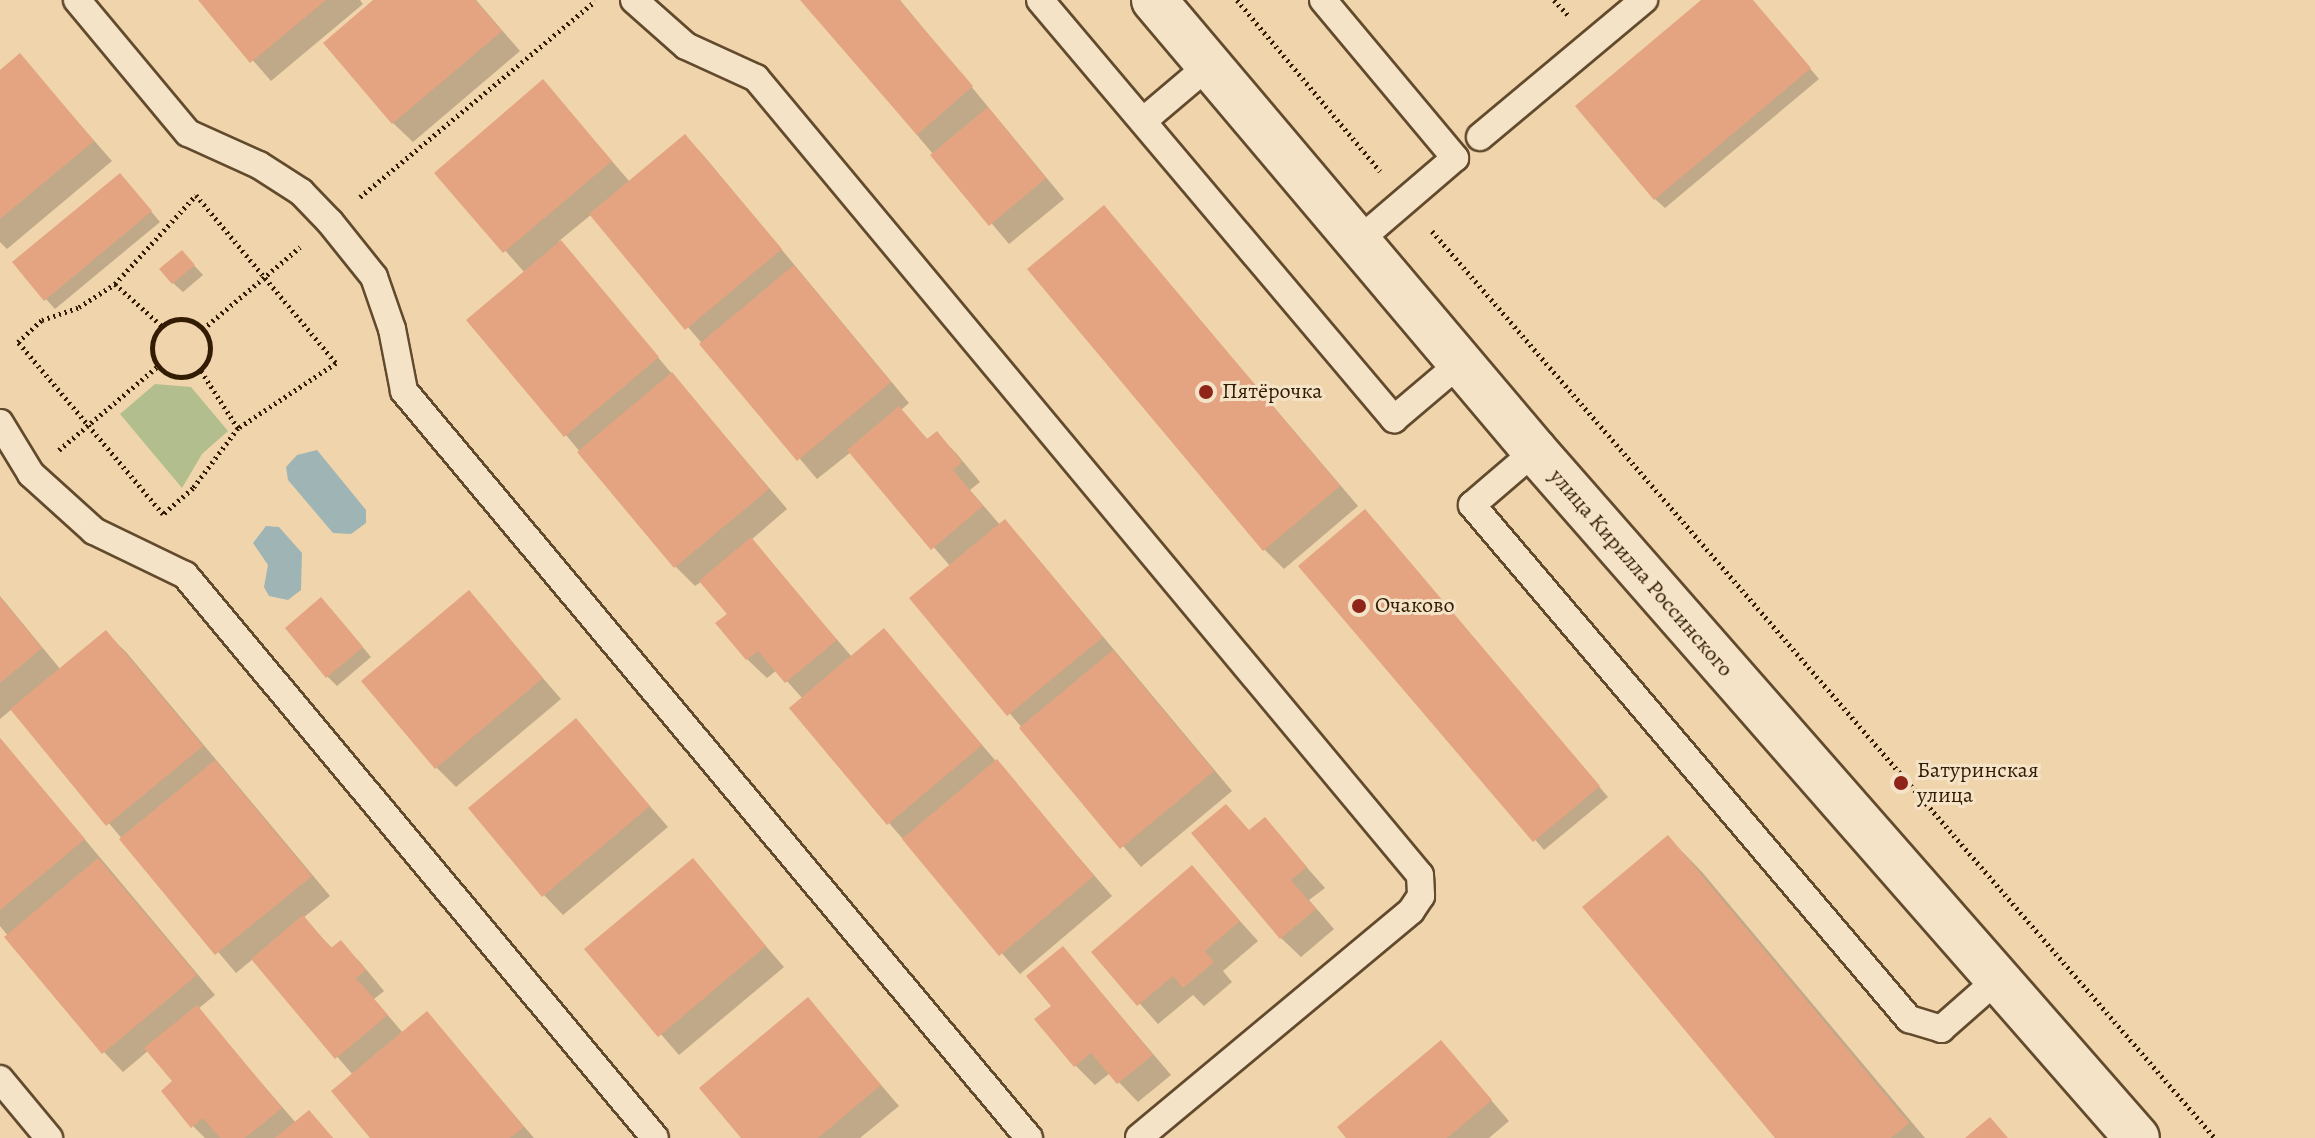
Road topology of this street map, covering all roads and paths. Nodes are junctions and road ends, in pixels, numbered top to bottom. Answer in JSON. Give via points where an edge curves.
{"nodes":[{"id":1,"x":77,"y":0,"type":"edge"},
{"id":2,"x":595,"y":0,"type":"edge"},
{"id":3,"x":634,"y":0,"type":"edge"},
{"id":4,"x":1040,"y":0,"type":"edge"},
{"id":5,"x":1154,"y":0,"type":"edge"},
{"id":6,"x":1237,"y":0,"type":"edge"},
{"id":7,"x":1323,"y":0,"type":"edge"},
{"id":8,"x":1644,"y":0,"type":"edge"},
{"id":9,"x":1209,"y":65,"type":"junction"},
{"id":10,"x":1143,"y":121,"type":"junction"},
{"id":11,"x":1480,"y":137,"type":"dead end"},
{"id":12,"x":1373,"y":163,"type":"dead end"},
{"id":13,"x":330,"y":222,"type":"junction"},
{"id":14,"x":1427,"y":226,"type":"dead end"},
{"id":15,"x":1357,"y":242,"type":"junction"},
{"id":16,"x":265,"y":277,"type":"junction"},
{"id":17,"x":115,"y":284,"type":"junction"},
{"id":18,"x":162,"y":326,"type":"junction"},
{"id":19,"x":203,"y":329,"type":"junction"},
{"id":20,"x":1460,"y":363,"type":"junction"},
{"id":21,"x":158,"y":366,"type":"junction"},
{"id":22,"x":201,"y":371,"type":"junction"},
{"id":23,"x":0,"y":423,"type":"edge"},
{"id":24,"x":88,"y":425,"type":"junction"},
{"id":25,"x":238,"y":428,"type":"junction"},
{"id":26,"x":1535,"y":451,"type":"junction"},
{"id":27,"x":31,"y":474,"type":"junction"},
{"id":28,"x":1998,"y":979,"type":"junction"},
{"id":29,"x":0,"y":1079,"type":"edge"},
{"id":30,"x":49,"y":1138,"type":"edge"},
{"id":31,"x":655,"y":1138,"type":"edge"},
{"id":32,"x":1029,"y":1138,"type":"edge"},
{"id":33,"x":1139,"y":1138,"type":"edge"},
{"id":34,"x":2137,"y":1138,"type":"edge"},
{"id":35,"x":2215,"y":1138,"type":"edge"}],
"edges":[{"from":1,"to":13,"type":"lane","via":[[188,133],[259,165],[301,192]]},
{"from":2,"to":13,"type":"path"},
{"from":3,"to":33,"type":"lane","via":[[686,46],[756,78],[1420,875],[1421,896],[1411,911]]},
{"from":4,"to":10,"type":"lane"},
{"from":5,"to":9,"type":"main road","name":"улица Кирилла Россинского"},
{"from":6,"to":12,"type":"path"},
{"from":7,"to":15,"type":"lane","via":[[1455,158]]},
{"from":8,"to":11,"type":"lane"},
{"from":9,"to":10,"type":"lane"},
{"from":9,"to":15,"type":"main road","name":"улица Кирилла Россинского"},
{"from":10,"to":20,"type":"lane","via":[[1394,419]]},
{"from":13,"to":16,"type":"path"},
{"from":13,"to":32,"type":"lane","via":[[374,277],[392,329],[404,391]]},
{"from":14,"to":35,"type":"path"},
{"from":15,"to":20,"type":"main road","name":"улица Кирилла Россинского"},
{"from":16,"to":17,"type":"path","via":[[196,195]]},
{"from":16,"to":19,"type":"path"},
{"from":16,"to":25,"type":"path","via":[[336,363]]},
{"from":17,"to":18,"type":"path"},
{"from":17,"to":24,"type":"path","via":[[79,307],[42,320],[18,342]]},
{"from":18,"to":19,"type":"path","via":[[175,319]]},
{"from":18,"to":21,"type":"path","via":[[154,338]]},
{"from":19,"to":22,"type":"path","via":[[209,357]]},
{"from":20,"to":26,"type":"main road","name":"улица Кирилла Россинского"},
{"from":21,"to":22,"type":"path","via":[[170,376]]},
{"from":21,"to":24,"type":"path"},
{"from":22,"to":25,"type":"path"},
{"from":23,"to":27,"type":"lane"},
{"from":24,"to":25,"type":"path","via":[[163,514],[193,488]]},
{"from":24,"to":27,"type":"path"},
{"from":26,"to":28,"type":"main road","name":"улица Кирилла Россинского"},
{"from":26,"to":28,"type":"lane","via":[[1472,505],[1909,1019],[1941,1029]]},
{"from":27,"to":31,"type":"lane","via":[[94,531],[185,575]]},
{"from":28,"to":34,"type":"main road","name":"улица Кирилла Россинского"},
{"from":29,"to":30,"type":"lane"}]}
